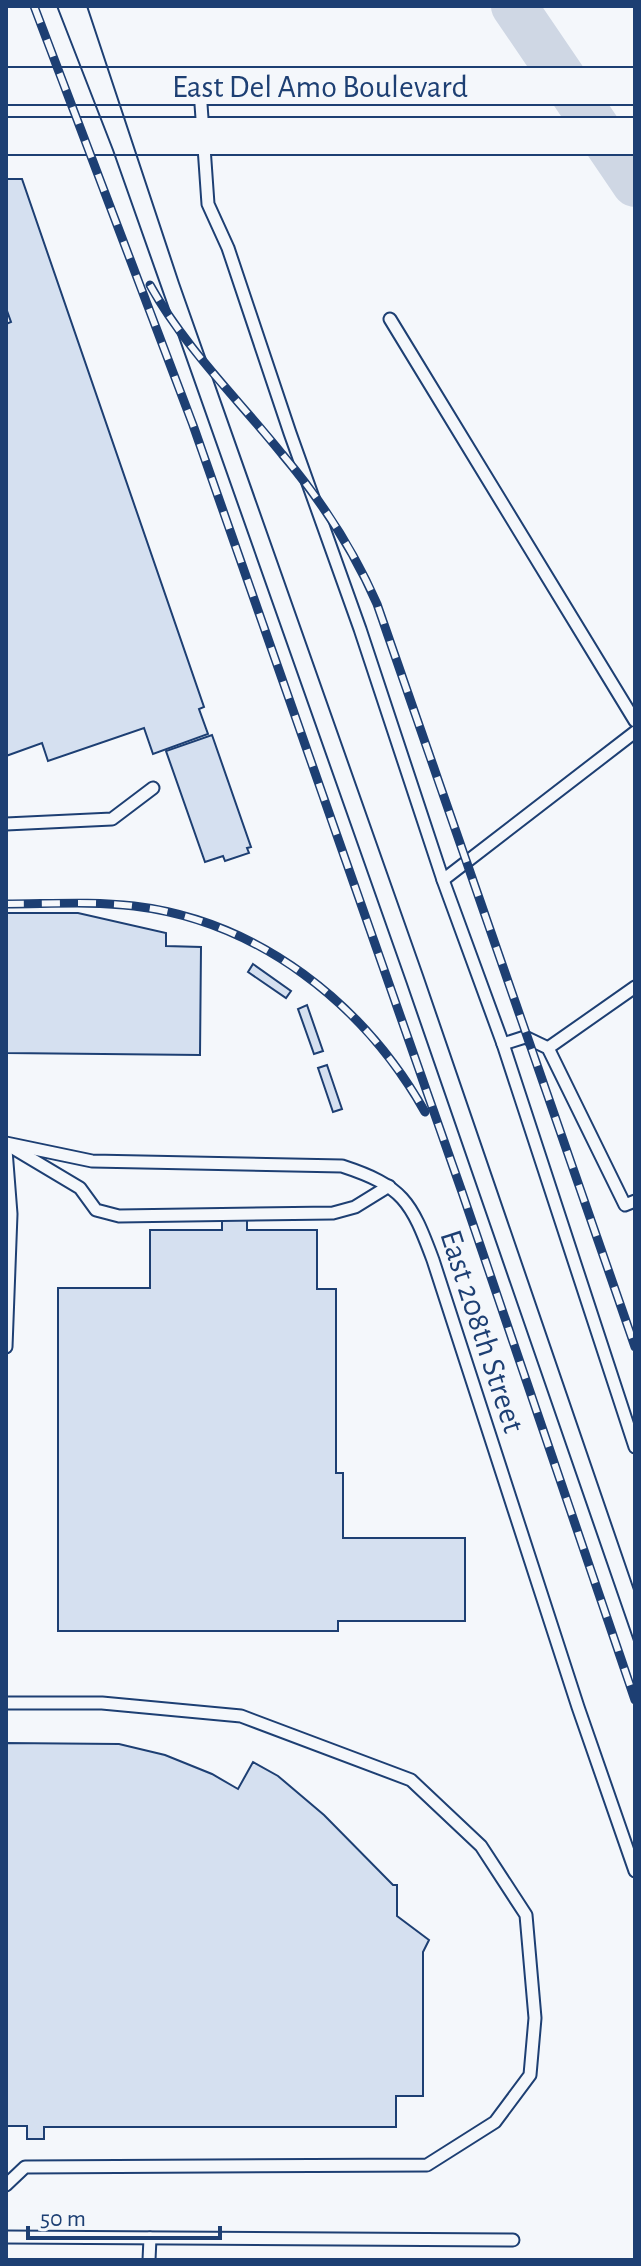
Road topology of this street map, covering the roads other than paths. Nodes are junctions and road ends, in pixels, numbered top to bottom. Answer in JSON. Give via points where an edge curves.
{"nodes":[{"id":1,"x":6,"y":86,"type":"edge"},
{"id":2,"x":200,"y":86,"type":"junction"},
{"id":3,"x":635,"y":86,"type":"edge"},
{"id":4,"x":6,"y":136,"type":"edge"},
{"id":5,"x":202,"y":136,"type":"junction"},
{"id":6,"x":635,"y":136,"type":"edge"},
{"id":7,"x":390,"y":319,"type":"dead end"},
{"id":8,"x":635,"y":721,"type":"edge"},
{"id":9,"x":635,"y":732,"type":"edge"},
{"id":10,"x":153,"y":788,"type":"dead end"},
{"id":11,"x":6,"y":824,"type":"edge"},
{"id":12,"x":443,"y":880,"type":"junction"},
{"id":13,"x":635,"y":987,"type":"edge"},
{"id":14,"x":503,"y":1044,"type":"junction"},
{"id":15,"x":548,"y":1048,"type":"junction"},
{"id":16,"x":6,"y":1143,"type":"edge"},
{"id":17,"x":6,"y":1150,"type":"edge"},
{"id":18,"x":389,"y":1186,"type":"junction"},
{"id":19,"x":635,"y":1201,"type":"edge"},
{"id":20,"x":8,"y":1239,"type":"edge"},
{"id":21,"x":6,"y":1347,"type":"edge"},
{"id":22,"x":635,"y":1447,"type":"edge"},
{"id":23,"x":6,"y":1703,"type":"edge"},
{"id":24,"x":635,"y":1871,"type":"edge"},
{"id":25,"x":6,"y":2185,"type":"edge"},
{"id":26,"x":6,"y":2237,"type":"edge"},
{"id":27,"x":150,"y":2238,"type":"junction"},
{"id":28,"x":513,"y":2240,"type":"dead end"},
{"id":29,"x":149,"y":2260,"type":"edge"}],
"edges":[{"from":1,"to":2,"type":"main road","name":"East Del Amo Boulevard"},
{"from":2,"to":3,"type":"main road","name":"East Del Amo Boulevard"},
{"from":2,"to":5,"type":"lane"},
{"from":4,"to":5,"type":"main road","name":"East Del Amo Boulevard"},
{"from":5,"to":6,"type":"main road","name":"East Del Amo Boulevard"},
{"from":5,"to":12,"type":"lane","via":[[208,204],[228,248]]},
{"from":7,"to":8,"type":"lane"},
{"from":9,"to":12,"type":"lane"},
{"from":10,"to":11,"type":"lane","via":[[112,819]]},
{"from":12,"to":14,"type":"lane"},
{"from":13,"to":15,"type":"lane"},
{"from":14,"to":15,"type":"lane","via":[[525,1037]]},
{"from":14,"to":22,"type":"lane"},
{"from":15,"to":19,"type":"lane","via":[[625,1205]]},
{"from":16,"to":18,"type":"lane","name":"East 208th Street","via":[[92,1161],[342,1166]]},
{"from":16,"to":18,"type":"lane","via":[[80,1188],[96,1210],[119,1216],[333,1213],[355,1207]]},
{"from":17,"to":20,"type":"lane"},
{"from":18,"to":24,"type":"lane","name":"East 208th Street","via":[[418,1218]]},
{"from":20,"to":21,"type":"lane"},
{"from":23,"to":25,"type":"lane","via":[[102,1703],[241,1716],[411,1780],[481,1846],[526,1915],[535,2018],[530,2075],[495,2122],[427,2165],[25,2167]]},
{"from":26,"to":27,"type":"lane"},
{"from":27,"to":28,"type":"lane"},
{"from":27,"to":29,"type":"lane"}]}
